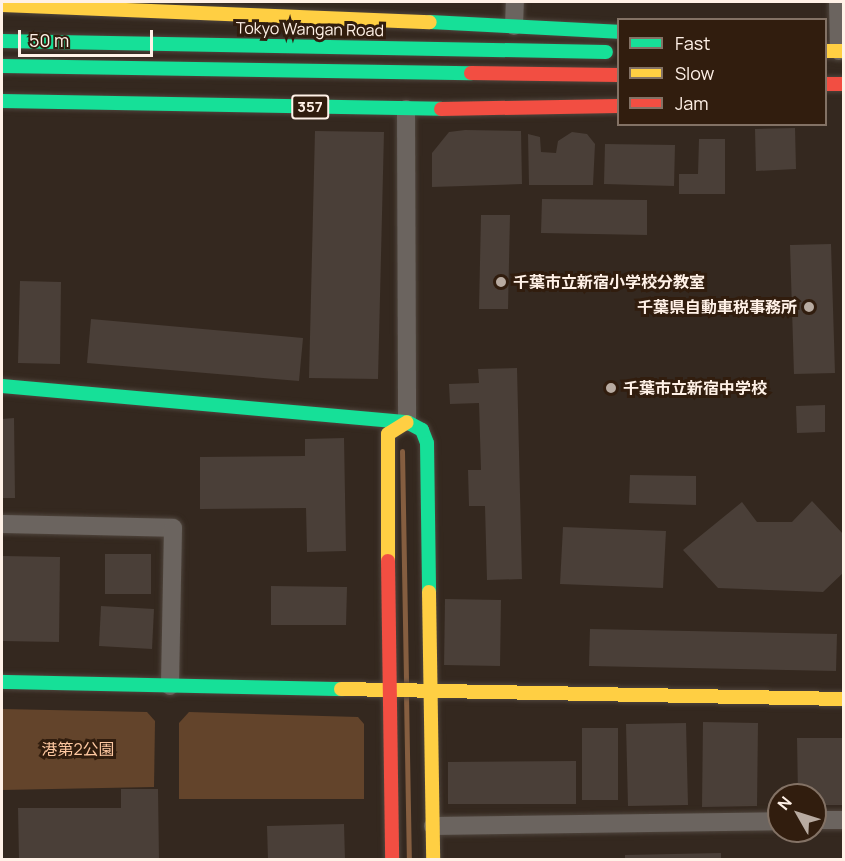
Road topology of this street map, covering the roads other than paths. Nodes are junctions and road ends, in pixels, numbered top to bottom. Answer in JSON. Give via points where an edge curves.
{"nodes":[{"id":1,"x":403,"y":2,"type":"edge"},
{"id":2,"x":515,"y":2,"type":"edge"},
{"id":3,"x":838,"y":2,"type":"edge"},
{"id":4,"x":2,"y":5,"type":"edge"},
{"id":5,"x":145,"y":5,"type":"edge"},
{"id":6,"x":404,"y":19,"type":"junction"},
{"id":7,"x":514,"y":26,"type":"junction"},
{"id":8,"x":617,"y":32,"type":"edge"},
{"id":9,"x":2,"y":41,"type":"edge"},
{"id":10,"x":836,"y":51,"type":"edge"},
{"id":11,"x":617,"y":52,"type":"edge"},
{"id":12,"x":2,"y":66,"type":"edge"},
{"id":13,"x":617,"y":75,"type":"edge"},
{"id":14,"x":827,"y":84,"type":"edge"},
{"id":15,"x":843,"y":84,"type":"edge"},
{"id":16,"x":2,"y":101,"type":"edge"},
{"id":17,"x":617,"y":106,"type":"edge"},
{"id":18,"x":406,"y":109,"type":"junction"},
{"id":19,"x":2,"y":386,"type":"edge"},
{"id":20,"x":406,"y":422,"type":"junction"},
{"id":21,"x":2,"y":525,"type":"edge"},
{"id":22,"x":2,"y":682,"type":"edge"},
{"id":23,"x":170,"y":686,"type":"junction"},
{"id":24,"x":389,"y":689,"type":"junction"},
{"id":25,"x":431,"y":692,"type":"junction"},
{"id":26,"x":843,"y":699,"type":"edge"},
{"id":27,"x":827,"y":820,"type":"edge"},
{"id":28,"x":843,"y":820,"type":"edge"},
{"id":29,"x":767,"y":821,"type":"edge"},
{"id":30,"x":432,"y":826,"type":"junction"},
{"id":31,"x":392,"y":860,"type":"edge"},
{"id":32,"x":433,"y":860,"type":"edge"}],
"edges":[{"from":1,"to":6,"type":"main road"},
{"from":2,"to":7,"type":"street"},
{"from":3,"to":10,"type":"street"},
{"from":4,"to":5,"type":"main road"},
{"from":5,"to":6,"type":"main road"},
{"from":6,"to":7,"type":"main road"},
{"from":7,"to":8,"type":"main road"},
{"from":9,"to":11,"type":"main road","name":"Tokyo Wangan Road"},
{"from":12,"to":13,"type":"main road","number":"357"},
{"from":14,"to":15,"type":"main road"},
{"from":16,"to":18,"type":"main road","number":"357"},
{"from":17,"to":18,"type":"main road","number":"357"},
{"from":18,"to":20,"type":"street"},
{"from":19,"to":20,"type":"main road"},
{"from":20,"to":24,"type":"main road","via":[[388,434],[386,454]]},
{"from":20,"to":25,"type":"main road","via":[[423,430],[427,443]]},
{"from":21,"to":23,"type":"street","via":[[173,528]]},
{"from":22,"to":23,"type":"main road"},
{"from":23,"to":24,"type":"main road"},
{"from":24,"to":25,"type":"main road"},
{"from":24,"to":31,"type":"main road"},
{"from":25,"to":26,"type":"main road"},
{"from":25,"to":30,"type":"main road"},
{"from":27,"to":28,"type":"street"},
{"from":29,"to":30,"type":"street"},
{"from":30,"to":32,"type":"main road"}]}
